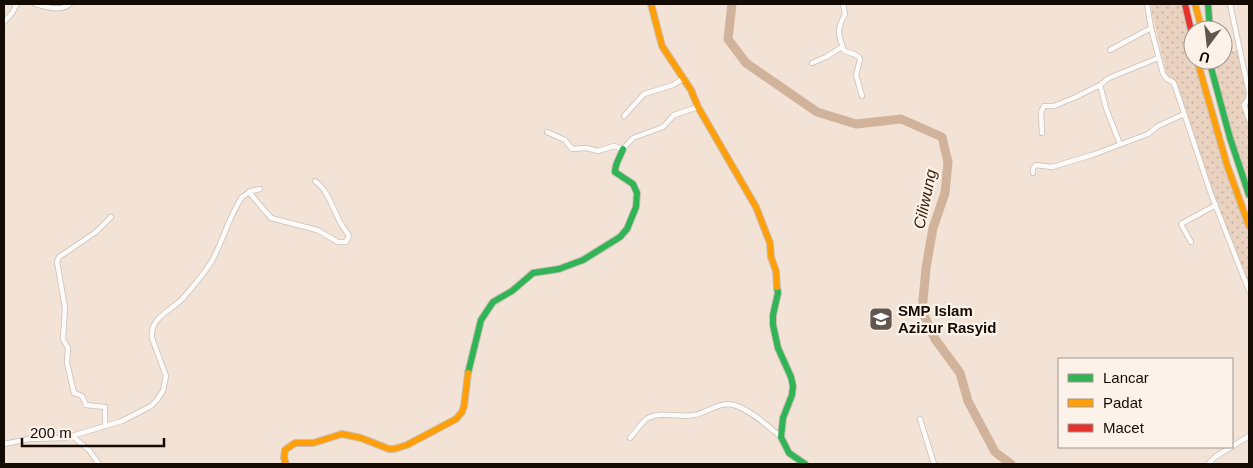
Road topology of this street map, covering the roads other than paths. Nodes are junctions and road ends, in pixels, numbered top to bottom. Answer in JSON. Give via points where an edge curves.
{"nodes":[{"id":1,"x":17,"y":4,"type":"edge"},
{"id":2,"x":35,"y":4,"type":"edge"},
{"id":3,"x":70,"y":4,"type":"edge"},
{"id":4,"x":652,"y":4,"type":"edge"},
{"id":5,"x":843,"y":4,"type":"edge"},
{"id":6,"x":1147,"y":4,"type":"edge"},
{"id":7,"x":1185,"y":4,"type":"edge"},
{"id":8,"x":1195,"y":4,"type":"edge"},
{"id":9,"x":1208,"y":4,"type":"edge"},
{"id":10,"x":1230,"y":4,"type":"edge"},
{"id":11,"x":1189,"y":20,"type":"edge"},
{"id":12,"x":1199,"y":20,"type":"edge"},
{"id":13,"x":1209,"y":20,"type":"edge"},
{"id":14,"x":4,"y":22,"type":"edge"},
{"id":15,"x":1151,"y":28,"type":"junction"},
{"id":16,"x":842,"y":46,"type":"junction"},
{"id":17,"x":1110,"y":50,"type":"dead end"},
{"id":18,"x":1158,"y":58,"type":"junction"},
{"id":19,"x":812,"y":63,"type":"dead end"},
{"id":20,"x":1200,"y":70,"type":"edge"},
{"id":21,"x":1213,"y":70,"type":"edge"},
{"id":22,"x":1217,"y":70,"type":"edge"},
{"id":23,"x":684,"y":78,"type":"junction"},
{"id":24,"x":1100,"y":85,"type":"junction"},
{"id":25,"x":862,"y":96,"type":"dead end"},
{"id":26,"x":1249,"y":101,"type":"edge"},
{"id":27,"x":698,"y":106,"type":"junction"},
{"id":28,"x":1184,"y":114,"type":"junction"},
{"id":29,"x":624,"y":116,"type":"dead end"},
{"id":30,"x":1249,"y":120,"type":"edge"},
{"id":31,"x":1227,"y":126,"type":"junction"},
{"id":32,"x":547,"y":132,"type":"dead end"},
{"id":33,"x":1042,"y":133,"type":"dead end"},
{"id":34,"x":1120,"y":144,"type":"junction"},
{"id":35,"x":623,"y":149,"type":"junction"},
{"id":36,"x":1033,"y":173,"type":"dead end"},
{"id":37,"x":315,"y":181,"type":"dead end"},
{"id":38,"x":260,"y":189,"type":"dead end"},
{"id":39,"x":249,"y":192,"type":"junction"},
{"id":40,"x":1249,"y":194,"type":"edge"},
{"id":41,"x":1216,"y":205,"type":"junction"},
{"id":42,"x":111,"y":218,"type":"dead end"},
{"id":43,"x":1249,"y":226,"type":"edge"},
{"id":44,"x":1191,"y":242,"type":"dead end"},
{"id":45,"x":1249,"y":291,"type":"edge"},
{"id":46,"x":920,"y":419,"type":"dead end"},
{"id":47,"x":105,"y":426,"type":"junction"},
{"id":48,"x":71,"y":435,"type":"junction"},
{"id":49,"x":1249,"y":436,"type":"edge"},
{"id":50,"x":781,"y":437,"type":"junction"},
{"id":51,"x":630,"y":438,"type":"dead end"},
{"id":52,"x":4,"y":444,"type":"edge"},
{"id":53,"x":1233,"y":446,"type":"edge"},
{"id":54,"x":1230,"y":448,"type":"edge"},
{"id":55,"x":99,"y":464,"type":"edge"},
{"id":56,"x":286,"y":464,"type":"edge"},
{"id":57,"x":805,"y":464,"type":"edge"},
{"id":58,"x":934,"y":464,"type":"edge"},
{"id":59,"x":1208,"y":464,"type":"edge"}],
"edges":[{"from":1,"to":14,"type":"street"},
{"from":2,"to":3,"type":"street","via":[[57,9]]},
{"from":4,"to":23,"type":"main road","via":[[662,46]]},
{"from":5,"to":16,"type":"street","via":[[845,14],[838,32]]},
{"from":6,"to":15,"type":"street"},
{"from":7,"to":11,"type":"main road"},
{"from":8,"to":12,"type":"main road"},
{"from":9,"to":13,"type":"main road"},
{"from":10,"to":26,"type":"street"},
{"from":15,"to":17,"type":"street"},
{"from":15,"to":18,"type":"street"},
{"from":16,"to":19,"type":"street","via":[[826,58]]},
{"from":16,"to":25,"type":"street","via":[[845,52],[859,57],[856,75]]},
{"from":18,"to":24,"type":"street","via":[[1109,78]]},
{"from":18,"to":28,"type":"street","via":[[1164,77],[1174,83]]},
{"from":20,"to":43,"type":"main road","via":[[1230,176]]},
{"from":21,"to":31,"type":"main road"},
{"from":22,"to":31,"type":"main road"},
{"from":23,"to":27,"type":"main road"},
{"from":23,"to":29,"type":"street","via":[[644,94]]},
{"from":24,"to":33,"type":"street","via":[[1060,104],[1043,107]]},
{"from":24,"to":34,"type":"street"},
{"from":26,"to":30,"type":"street","via":[[1244,106]]},
{"from":27,"to":35,"type":"street","via":[[674,114],[667,125],[633,138]]},
{"from":27,"to":50,"type":"main road","via":[[748,192],[770,243],[778,293],[773,325],[793,383]]},
{"from":28,"to":34,"type":"street"},
{"from":28,"to":41,"type":"street"},
{"from":31,"to":40,"type":"main road"},
{"from":32,"to":35,"type":"street","via":[[565,140],[572,148],[598,152],[614,146]]},
{"from":34,"to":36,"type":"street","via":[[1054,167],[1036,165]]},
{"from":35,"to":56,"type":"main road","via":[[614,169],[633,184],[637,193],[636,207],[627,229],[620,237],[582,260],[559,270],[535,272],[493,302],[480,322],[467,375],[464,406],[458,417],[394,449],[342,434],[313,443],[295,443],[285,450]]},
{"from":37,"to":39,"type":"street","via":[[347,231],[346,242],[338,242],[317,230],[271,218]]},
{"from":38,"to":39,"type":"street"},
{"from":39,"to":47,"type":"street","via":[[239,201],[209,266],[180,302],[154,325],[152,338],[165,373],[159,397],[136,415]]},
{"from":41,"to":44,"type":"street","via":[[1181,224]]},
{"from":41,"to":45,"type":"street"},
{"from":42,"to":47,"type":"street","via":[[59,257],[57,262],[65,308],[62,339],[68,348],[72,388],[74,393],[82,396],[86,405],[105,407]]},
{"from":46,"to":58,"type":"street"},
{"from":47,"to":48,"type":"street"},
{"from":48,"to":52,"type":"street"},
{"from":48,"to":55,"type":"street"},
{"from":49,"to":53,"type":"street"},
{"from":50,"to":51,"type":"street","via":[[747,412],[730,404],[696,415],[649,418]]},
{"from":50,"to":57,"type":"main road","via":[[789,453]]},
{"from":54,"to":59,"type":"street"}]}
